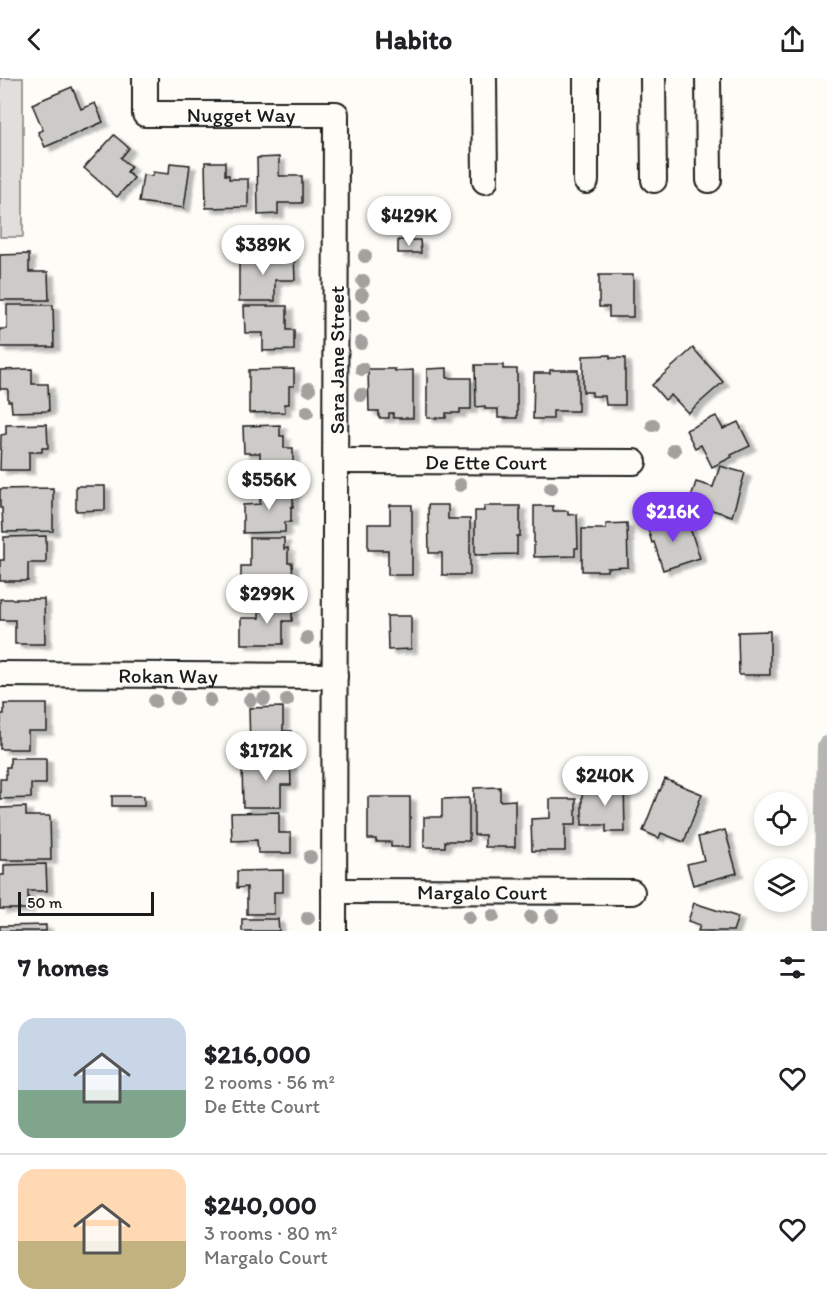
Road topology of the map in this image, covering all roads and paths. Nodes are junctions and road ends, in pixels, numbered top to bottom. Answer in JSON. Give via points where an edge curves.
{"nodes":[{"id":1,"x":145,"y":78,"type":"edge"},
{"id":2,"x":484,"y":78,"type":"edge"},
{"id":3,"x":586,"y":78,"type":"edge"},
{"id":4,"x":653,"y":78,"type":"edge"},
{"id":5,"x":708,"y":78,"type":"edge"},
{"id":6,"x":336,"y":114,"type":"joint"},
{"id":7,"x":654,"y":180,"type":"dead end"},
{"id":8,"x":709,"y":180,"type":"dead end"},
{"id":9,"x":485,"y":181,"type":"dead end"},
{"id":10,"x":586,"y":181,"type":"dead end"},
{"id":11,"x":336,"y":461,"type":"junction"},
{"id":12,"x":634,"y":462,"type":"dead end"},
{"id":13,"x":0,"y":674,"type":"edge"},
{"id":14,"x":336,"y":676,"type":"junction"},
{"id":15,"x":334,"y":891,"type":"junction"},
{"id":16,"x":632,"y":892,"type":"dead end"},
{"id":17,"x":334,"y":931,"type":"edge"}],
"edges":[{"from":1,"to":6,"type":"street","name":"Nugget Way","via":[[145,114]]},
{"from":2,"to":9,"type":"street"},
{"from":3,"to":10,"type":"street"},
{"from":4,"to":7,"type":"street"},
{"from":5,"to":8,"type":"street"},
{"from":6,"to":11,"type":"street","name":"Sara Jane Street"},
{"from":11,"to":12,"type":"street","name":"De Ette Court"},
{"from":11,"to":14,"type":"street","name":"Sara Jane Street"},
{"from":13,"to":14,"type":"street","name":"Rokan Way"},
{"from":14,"to":15,"type":"street","name":"Sara Jane Street"},
{"from":15,"to":16,"type":"street","name":"Margalo Court"},
{"from":15,"to":17,"type":"street","name":"Sara Jane Street"}]}
